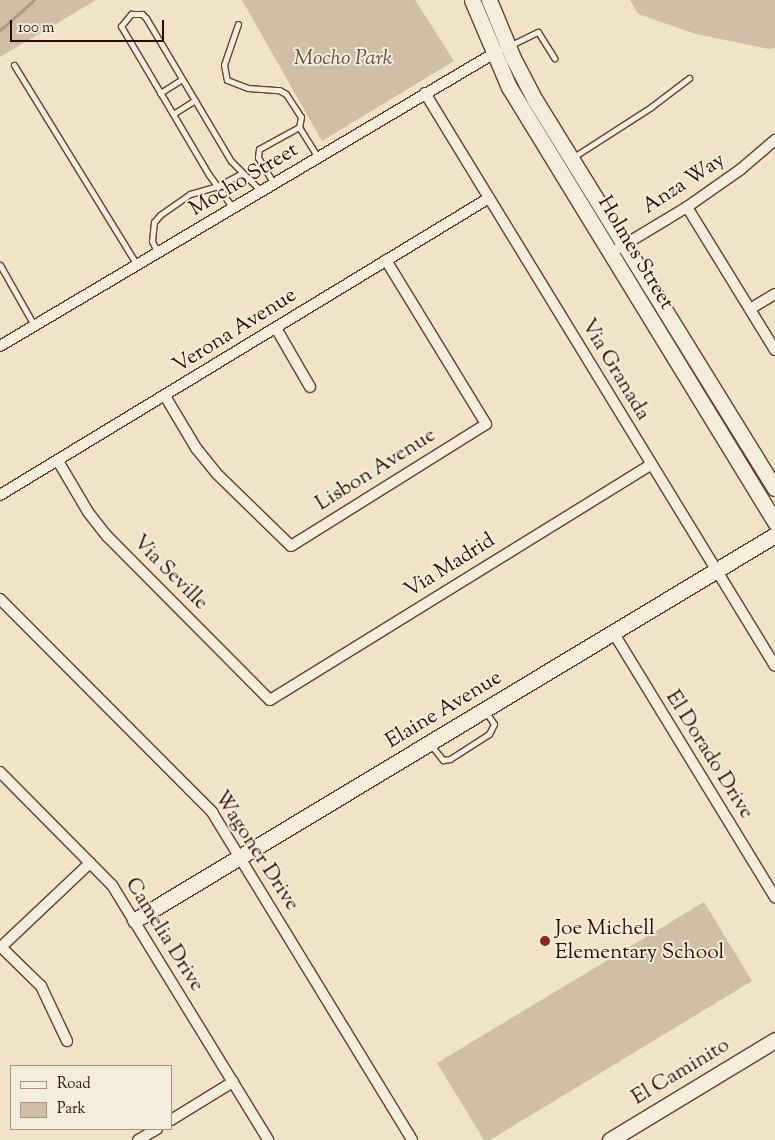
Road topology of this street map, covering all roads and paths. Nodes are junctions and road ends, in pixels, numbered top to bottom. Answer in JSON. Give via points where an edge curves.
{"nodes":[{"id":1,"x":472,"y":0,"type":"edge"},
{"id":2,"x":489,"y":0,"type":"edge"},
{"id":3,"x":238,"y":24,"type":"dead end"},
{"id":4,"x":508,"y":46,"type":"junction"},
{"id":5,"x":492,"y":54,"type":"junction"},
{"id":6,"x":554,"y":58,"type":"dead end"},
{"id":7,"x":14,"y":65,"type":"dead end"},
{"id":8,"x":689,"y":78,"type":"dead end"},
{"id":9,"x":182,"y":80,"type":"junction"},
{"id":10,"x":160,"y":92,"type":"junction"},
{"id":11,"x":425,"y":93,"type":"junction"},
{"id":12,"x":195,"y":100,"type":"junction"},
{"id":13,"x":173,"y":114,"type":"junction"},
{"id":14,"x":299,"y":127,"type":"junction"},
{"id":15,"x":775,"y":140,"type":"edge"},
{"id":16,"x":319,"y":157,"type":"junction"},
{"id":17,"x":571,"y":158,"type":"junction"},
{"id":18,"x":242,"y":173,"type":"junction"},
{"id":19,"x":274,"y":184,"type":"junction"},
{"id":20,"x":218,"y":186,"type":"junction"},
{"id":21,"x":262,"y":191,"type":"junction"},
{"id":22,"x":489,"y":198,"type":"junction"},
{"id":23,"x":688,"y":207,"type":"junction"},
{"id":24,"x":233,"y":208,"type":"junction"},
{"id":25,"x":626,"y":244,"type":"junction"},
{"id":26,"x":158,"y":253,"type":"junction"},
{"id":27,"x":610,"y":254,"type":"junction"},
{"id":28,"x":386,"y":260,"type":"junction"},
{"id":29,"x":0,"y":265,"type":"edge"},
{"id":30,"x":137,"y":265,"type":"junction"},
{"id":31,"x":775,"y":294,"type":"edge"},
{"id":32,"x":750,"y":309,"type":"junction"},
{"id":33,"x":34,"y":325,"type":"junction"},
{"id":34,"x":276,"y":328,"type":"junction"},
{"id":35,"x":0,"y":346,"type":"edge"},
{"id":36,"x":775,"y":350,"type":"edge"},
{"id":37,"x":310,"y":387,"type":"dead end"},
{"id":38,"x":165,"y":396,"type":"junction"},
{"id":39,"x":58,"y":461,"type":"junction"},
{"id":40,"x":650,"y":465,"type":"junction"},
{"id":41,"x":775,"y":488,"type":"edge"},
{"id":42,"x":0,"y":495,"type":"edge"},
{"id":43,"x":775,"y":522,"type":"edge"},
{"id":44,"x":775,"y":535,"type":"edge"},
{"id":45,"x":716,"y":570,"type":"junction"},
{"id":46,"x":0,"y":599,"type":"edge"},
{"id":47,"x":613,"y":632,"type":"junction"},
{"id":48,"x":775,"y":666,"type":"edge"},
{"id":49,"x":270,"y":700,"type":"joint"},
{"id":50,"x":485,"y":710,"type":"junction"},
{"id":51,"x":430,"y":744,"type":"junction"},
{"id":52,"x":0,"y":772,"type":"edge"},
{"id":53,"x":242,"y":858,"type":"junction"},
{"id":54,"x":90,"y":864,"type":"junction"},
{"id":55,"x":775,"y":896,"type":"edge"},
{"id":56,"x":135,"y":920,"type":"junction"},
{"id":57,"x":1,"y":947,"type":"edge"},
{"id":58,"x":775,"y":1040,"type":"edge"},
{"id":59,"x":67,"y":1041,"type":"dead end"},
{"id":60,"x":233,"y":1082,"type":"junction"},
{"id":61,"x":172,"y":1119,"type":"edge"},
{"id":62,"x":155,"y":1130,"type":"edge"},
{"id":63,"x":138,"y":1140,"type":"edge"},
{"id":64,"x":268,"y":1140,"type":"edge"},
{"id":65,"x":412,"y":1140,"type":"edge"},
{"id":66,"x":610,"y":1140,"type":"edge"}],
"edges":[{"from":1,"to":5,"type":"main road","name":"Holmes Street"},
{"from":2,"to":4,"type":"main road","name":"Holmes Street"},
{"from":3,"to":14,"type":"lane","via":[[224,65],[226,80],[248,88],[279,90],[286,94],[301,117]]},
{"from":4,"to":5,"type":"street","name":"Mocho Street"},
{"from":4,"to":6,"type":"lane","via":[[538,32]]},
{"from":4,"to":17,"type":"main road","name":"Holmes Street","via":[[535,100]]},
{"from":5,"to":11,"type":"street","name":"Mocho Street"},
{"from":5,"to":27,"type":"main road","name":"Holmes Street"},
{"from":7,"to":30,"type":"lane"},
{"from":8,"to":17,"type":"lane","via":[[651,107]]},
{"from":9,"to":10,"type":"lane"},
{"from":9,"to":10,"type":"lane","via":[[146,18],[142,14],[131,14],[121,26]]},
{"from":9,"to":12,"type":"lane"},
{"from":10,"to":13,"type":"lane"},
{"from":11,"to":16,"type":"street","name":"Mocho Street"},
{"from":11,"to":22,"type":"street","name":"Via Granada"},
{"from":12,"to":13,"type":"lane"},
{"from":12,"to":18,"type":"lane","via":[[231,161]]},
{"from":13,"to":20,"type":"lane"},
{"from":14,"to":16,"type":"lane"},
{"from":14,"to":19,"type":"lane","via":[[257,152]]},
{"from":15,"to":23,"type":"street","name":"Anza Way"},
{"from":16,"to":19,"type":"street","name":"Mocho Street"},
{"from":17,"to":25,"type":"main road","name":"Holmes Street"},
{"from":18,"to":20,"type":"lane"},
{"from":18,"to":21,"type":"lane"},
{"from":19,"to":21,"type":"street","name":"Mocho Street"},
{"from":20,"to":24,"type":"lane"},
{"from":20,"to":26,"type":"lane","via":[[190,194],[160,214],[154,222],[152,241]]},
{"from":21,"to":24,"type":"street","name":"Mocho Street"},
{"from":22,"to":28,"type":"street","name":"Verona Avenue"},
{"from":22,"to":40,"type":"street","name":"Via Granada"},
{"from":23,"to":25,"type":"street","name":"Anza Way"},
{"from":23,"to":32,"type":"street"},
{"from":24,"to":26,"type":"street","name":"Mocho Street"},
{"from":25,"to":27,"type":"street","name":"Anza Way"},
{"from":25,"to":41,"type":"main road","name":"Holmes Street"},
{"from":26,"to":30,"type":"street","name":"Mocho Street"},
{"from":27,"to":43,"type":"main road","name":"Holmes Street"},
{"from":28,"to":34,"type":"street","name":"Verona Avenue"},
{"from":28,"to":38,"type":"street","name":"Lisbon Avenue","via":[[486,424],[291,546],[217,474],[196,448]]},
{"from":29,"to":33,"type":"lane"},
{"from":30,"to":33,"type":"street","name":"Mocho Street"},
{"from":31,"to":32,"type":"street"},
{"from":32,"to":36,"type":"street"},
{"from":33,"to":35,"type":"street","name":"Mocho Street"},
{"from":34,"to":37,"type":"street"},
{"from":34,"to":38,"type":"street","name":"Verona Avenue"},
{"from":38,"to":39,"type":"street","name":"Verona Avenue"},
{"from":39,"to":42,"type":"street","name":"Verona Avenue"},
{"from":39,"to":49,"type":"street","name":"Via Seville","via":[[88,512],[107,536]]},
{"from":40,"to":45,"type":"street","name":"Via Granada"},
{"from":40,"to":49,"type":"street","name":"Via Madrid"},
{"from":44,"to":45,"type":"main road","name":"Elaine Avenue"},
{"from":45,"to":47,"type":"main road","name":"Elaine Avenue"},
{"from":45,"to":48,"type":"street","name":"Via Granada"},
{"from":46,"to":53,"type":"street","name":"Wagoner Drive","via":[[212,812]]},
{"from":47,"to":50,"type":"main road","name":"Elaine Avenue"},
{"from":47,"to":55,"type":"street","name":"El Dorado Drive"},
{"from":50,"to":51,"type":"main road","name":"Elaine Avenue"},
{"from":50,"to":51,"type":"lane","via":[[494,724],[490,734],[450,759],[443,760]]},
{"from":51,"to":53,"type":"main road","name":"Elaine Avenue"},
{"from":52,"to":54,"type":"street","name":"Camelia Drive"},
{"from":53,"to":56,"type":"main road","name":"Elaine Avenue"},
{"from":53,"to":65,"type":"street","name":"Wagoner Drive"},
{"from":54,"to":56,"type":"street","name":"Camelia Drive","via":[[112,885]]},
{"from":54,"to":57,"type":"street"},
{"from":56,"to":60,"type":"street","name":"Camelia Drive"},
{"from":57,"to":59,"type":"street","via":[[41,986]]},
{"from":58,"to":66,"type":"main road","name":"El Caminito"},
{"from":60,"to":61,"type":"street"},
{"from":60,"to":64,"type":"street","name":"Camelia Drive"},
{"from":62,"to":63,"type":"street"}]}
